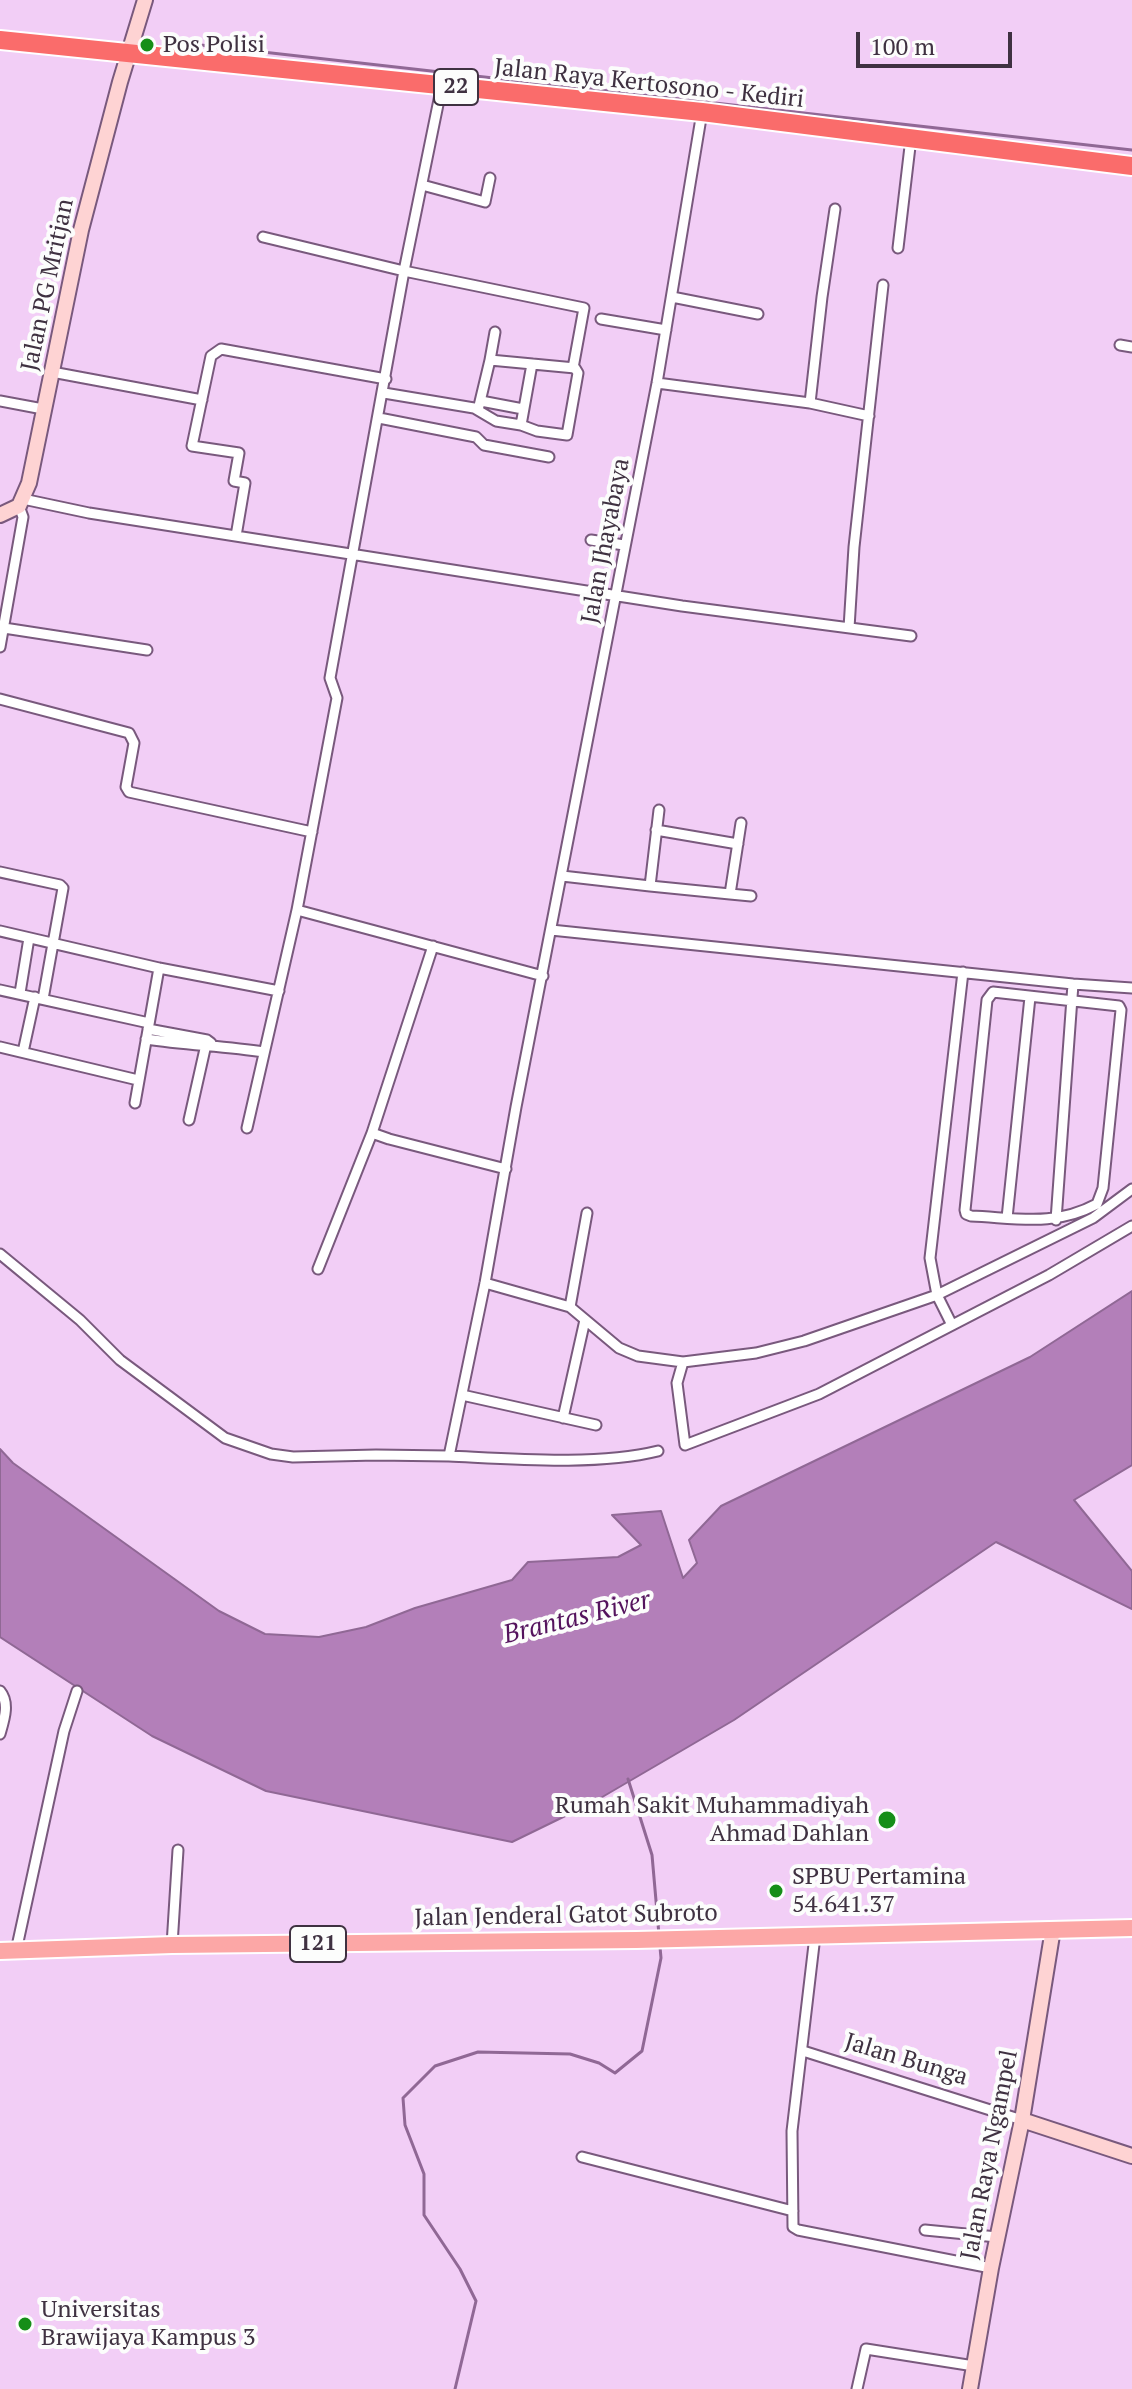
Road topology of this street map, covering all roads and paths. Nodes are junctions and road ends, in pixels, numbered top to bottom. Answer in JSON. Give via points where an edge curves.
{"nodes":[{"id":1,"x":145,"y":0,"type":"edge"},
{"id":2,"x":0,"y":40,"type":"edge"},
{"id":3,"x":130,"y":53,"type":"junction"},
{"id":4,"x":442,"y":85,"type":"junction"},
{"id":5,"x":702,"y":112,"type":"junction"},
{"id":6,"x":911,"y":138,"type":"junction"},
{"id":7,"x":1132,"y":166,"type":"edge"},
{"id":8,"x":490,"y":178,"type":"dead end"},
{"id":9,"x":422,"y":185,"type":"junction"},
{"id":10,"x":835,"y":209,"type":"dead end"},
{"id":11,"x":263,"y":237,"type":"dead end"},
{"id":12,"x":898,"y":248,"type":"dead end"},
{"id":13,"x":404,"y":271,"type":"junction"},
{"id":14,"x":883,"y":285,"type":"dead end"},
{"id":15,"x":672,"y":297,"type":"junction"},
{"id":16,"x":758,"y":314,"type":"dead end"},
{"id":17,"x":601,"y":319,"type":"dead end"},
{"id":18,"x":666,"y":330,"type":"junction"},
{"id":19,"x":495,"y":332,"type":"dead end"},
{"id":20,"x":1120,"y":345,"type":"dead end"},
{"id":21,"x":1132,"y":347,"type":"edge"},
{"id":22,"x":490,"y":360,"type":"junction"},
{"id":23,"x":532,"y":364,"type":"junction"},
{"id":24,"x":573,"y":368,"type":"junction"},
{"id":25,"x":52,"y":372,"type":"junction"},
{"id":26,"x":386,"y":379,"type":"junction"},
{"id":27,"x":657,"y":383,"type":"junction"},
{"id":28,"x":384,"y":393,"type":"junction"},
{"id":29,"x":202,"y":400,"type":"junction"},
{"id":30,"x":0,"y":401,"type":"edge"},
{"id":31,"x":810,"y":403,"type":"junction"},
{"id":32,"x":480,"y":405,"type":"junction"},
{"id":33,"x":43,"y":409,"type":"junction"},
{"id":34,"x":523,"y":409,"type":"junction"},
{"id":35,"x":869,"y":416,"type":"junction"},
{"id":36,"x":379,"y":418,"type":"junction"},
{"id":37,"x":521,"y":425,"type":"junction"},
{"id":38,"x":549,"y":457,"type":"dead end"},
{"id":39,"x":21,"y":502,"type":"junction"},
{"id":40,"x":0,"y":515,"type":"edge"},
{"id":41,"x":236,"y":536,"type":"junction"},
{"id":42,"x":591,"y":540,"type":"dead end"},
{"id":43,"x":624,"y":545,"type":"junction"},
{"id":44,"x":353,"y":554,"type":"junction"},
{"id":45,"x":615,"y":596,"type":"junction"},
{"id":46,"x":4,"y":628,"type":"junction"},
{"id":47,"x":849,"y":628,"type":"junction"},
{"id":48,"x":911,"y":636,"type":"dead end"},
{"id":49,"x":0,"y":647,"type":"edge"},
{"id":50,"x":147,"y":650,"type":"dead end"},
{"id":51,"x":0,"y":699,"type":"edge"},
{"id":52,"x":659,"y":810,"type":"dead end"},
{"id":53,"x":741,"y":823,"type":"dead end"},
{"id":54,"x":656,"y":830,"type":"junction"},
{"id":55,"x":312,"y":832,"type":"junction"},
{"id":56,"x":738,"y":844,"type":"junction"},
{"id":57,"x":0,"y":872,"type":"edge"},
{"id":58,"x":562,"y":876,"type":"junction"},
{"id":59,"x":650,"y":886,"type":"junction"},
{"id":60,"x":730,"y":894,"type":"junction"},
{"id":61,"x":751,"y":896,"type":"dead end"},
{"id":62,"x":297,"y":910,"type":"junction"},
{"id":63,"x":551,"y":930,"type":"junction"},
{"id":64,"x":0,"y":931,"type":"edge"},
{"id":65,"x":29,"y":938,"type":"junction"},
{"id":66,"x":52,"y":944,"type":"junction"},
{"id":67,"x":433,"y":946,"type":"junction"},
{"id":68,"x":159,"y":968,"type":"junction"},
{"id":69,"x":963,"y":972,"type":"junction"},
{"id":70,"x":543,"y":976,"type":"junction"},
{"id":71,"x":1073,"y":984,"type":"junction"},
{"id":72,"x":1132,"y":988,"type":"edge"},
{"id":73,"x":0,"y":990,"type":"edge"},
{"id":74,"x":279,"y":991,"type":"junction"},
{"id":75,"x":20,"y":993,"type":"junction"},
{"id":76,"x":1030,"y":997,"type":"junction"},
{"id":77,"x":39,"y":998,"type":"junction"},
{"id":78,"x":1072,"y":1002,"type":"junction"},
{"id":79,"x":148,"y":1030,"type":"junction"},
{"id":80,"x":208,"y":1044,"type":"junction"},
{"id":81,"x":0,"y":1047,"type":"edge"},
{"id":82,"x":262,"y":1051,"type":"junction"},
{"id":83,"x":23,"y":1052,"type":"junction"},
{"id":84,"x":138,"y":1080,"type":"junction"},
{"id":85,"x":135,"y":1103,"type":"dead end"},
{"id":86,"x":189,"y":1120,"type":"dead end"},
{"id":87,"x":245,"y":1128,"type":"dead end"},
{"id":88,"x":372,"y":1133,"type":"junction"},
{"id":89,"x":506,"y":1169,"type":"junction"},
{"id":90,"x":1132,"y":1189,"type":"edge"},
{"id":91,"x":587,"y":1213,"type":"dead end"},
{"id":92,"x":1007,"y":1218,"type":"junction"},
{"id":93,"x":1056,"y":1220,"type":"junction"},
{"id":94,"x":1132,"y":1226,"type":"edge"},
{"id":95,"x":0,"y":1254,"type":"edge"},
{"id":96,"x":318,"y":1269,"type":"dead end"},
{"id":97,"x":485,"y":1283,"type":"junction"},
{"id":98,"x":937,"y":1295,"type":"junction"},
{"id":99,"x":570,"y":1307,"type":"junction"},
{"id":100,"x":585,"y":1320,"type":"junction"},
{"id":101,"x":952,"y":1325,"type":"junction"},
{"id":102,"x":683,"y":1362,"type":"junction"},
{"id":103,"x":462,"y":1395,"type":"junction"},
{"id":104,"x":563,"y":1418,"type":"junction"},
{"id":105,"x":596,"y":1425,"type":"dead end"},
{"id":106,"x":658,"y":1451,"type":"dead end"},
{"id":107,"x":449,"y":1456,"type":"junction"},
{"id":108,"x":0,"y":1691,"type":"edge"},
{"id":109,"x":77,"y":1691,"type":"dead end"},
{"id":110,"x":0,"y":1734,"type":"edge"},
{"id":111,"x":178,"y":1850,"type":"dead end"},
{"id":112,"x":1132,"y":1928,"type":"edge"},
{"id":113,"x":1053,"y":1929,"type":"junction"},
{"id":114,"x":815,"y":1936,"type":"junction"},
{"id":115,"x":172,"y":1945,"type":"junction"},
{"id":116,"x":8,"y":1951,"type":"edge"},
{"id":117,"x":803,"y":2051,"type":"junction"},
{"id":118,"x":1022,"y":2120,"type":"junction"},
{"id":119,"x":1132,"y":2156,"type":"edge"},
{"id":120,"x":582,"y":2157,"type":"dead end"},
{"id":121,"x":793,"y":2211,"type":"junction"},
{"id":122,"x":925,"y":2230,"type":"dead end"},
{"id":123,"x":997,"y":2237,"type":"junction"},
{"id":124,"x":991,"y":2268,"type":"junction"},
{"id":125,"x":974,"y":2366,"type":"junction"},
{"id":126,"x":857,"y":2389,"type":"edge"},
{"id":127,"x":970,"y":2389,"type":"edge"}],
"edges":[{"from":1,"to":3,"type":"street","name":"Jalan PG Mritjan"},
{"from":2,"to":3,"type":"highway","name":"Jalan Raya Kertosono - Kediri","number":"22"},
{"from":3,"to":4,"type":"highway","name":"Jalan Raya Kertosono - Kediri","number":"22"},
{"from":3,"to":25,"type":"street","name":"Jalan PG Mritjan","via":[[81,230]]},
{"from":4,"to":5,"type":"highway","name":"Jalan Raya Kertosono - Kediri","number":"22"},
{"from":4,"to":9,"type":"street"},
{"from":5,"to":6,"type":"highway","name":"Jalan Raya Kertosono - Kediri","number":"22"},
{"from":5,"to":15,"type":"street","name":"Jalan Jhayabaya"},
{"from":6,"to":7,"type":"highway","number":"22"},
{"from":6,"to":12,"type":"street"},
{"from":8,"to":9,"type":"street","via":[[485,202]]},
{"from":9,"to":13,"type":"street"},
{"from":10,"to":31,"type":"street"},
{"from":11,"to":13,"type":"street"},
{"from":13,"to":24,"type":"street","via":[[584,308]]},
{"from":13,"to":26,"type":"street"},
{"from":14,"to":35,"type":"street"},
{"from":15,"to":16,"type":"street"},
{"from":15,"to":18,"type":"street","name":"Jalan Jhayabaya"},
{"from":17,"to":18,"type":"street"},
{"from":18,"to":27,"type":"street","name":"Jalan Jhayabaya"},
{"from":19,"to":22,"type":"street"},
{"from":20,"to":21,"type":"street"},
{"from":22,"to":23,"type":"street"},
{"from":22,"to":32,"type":"street"},
{"from":23,"to":24,"type":"street"},
{"from":23,"to":34,"type":"street"},
{"from":24,"to":37,"type":"street","via":[[578,373],[567,435]]},
{"from":25,"to":29,"type":"street"},
{"from":25,"to":33,"type":"street","name":"Jalan PG Mritjan"},
{"from":26,"to":28,"type":"street"},
{"from":26,"to":29,"type":"street","via":[[221,349],[211,356]]},
{"from":27,"to":31,"type":"street"},
{"from":27,"to":43,"type":"street","name":"Jalan Jhayabaya"},
{"from":28,"to":32,"type":"street"},
{"from":28,"to":36,"type":"street"},
{"from":29,"to":41,"type":"street","via":[[192,446],[239,453],[234,481],[245,483]]},
{"from":30,"to":33,"type":"street"},
{"from":31,"to":35,"type":"street"},
{"from":32,"to":34,"type":"street"},
{"from":32,"to":37,"type":"street","via":[[496,421]]},
{"from":33,"to":39,"type":"street","name":"Jalan PG Mritjan"},
{"from":34,"to":37,"type":"street"},
{"from":35,"to":47,"type":"street"},
{"from":36,"to":38,"type":"street"},
{"from":36,"to":44,"type":"street"},
{"from":39,"to":40,"type":"street"},
{"from":39,"to":41,"type":"street"},
{"from":39,"to":46,"type":"street"},
{"from":41,"to":44,"type":"street"},
{"from":42,"to":43,"type":"street"},
{"from":43,"to":45,"type":"street","name":"Jalan Jhayabaya"},
{"from":44,"to":45,"type":"street"},
{"from":44,"to":55,"type":"street","via":[[330,678],[338,696]]},
{"from":45,"to":47,"type":"street"},
{"from":45,"to":58,"type":"street","name":"Jalan Jhayabaya"},
{"from":46,"to":49,"type":"street"},
{"from":46,"to":50,"type":"street"},
{"from":47,"to":48,"type":"street"},
{"from":51,"to":55,"type":"street","via":[[129,733],[134,743],[129,792]]},
{"from":52,"to":54,"type":"street"},
{"from":53,"to":56,"type":"street"},
{"from":54,"to":56,"type":"street"},
{"from":54,"to":59,"type":"street"},
{"from":55,"to":62,"type":"street"},
{"from":56,"to":60,"type":"street"},
{"from":57,"to":66,"type":"street","via":[[62,887]]},
{"from":58,"to":59,"type":"street"},
{"from":58,"to":63,"type":"street","name":"Jalan Jhayabaya"},
{"from":59,"to":60,"type":"street"},
{"from":60,"to":61,"type":"street"},
{"from":62,"to":67,"type":"street"},
{"from":62,"to":74,"type":"street"},
{"from":63,"to":69,"type":"street"},
{"from":63,"to":70,"type":"street","name":"Jalan Jhayabaya"},
{"from":64,"to":65,"type":"street"},
{"from":65,"to":66,"type":"street"},
{"from":65,"to":75,"type":"street"},
{"from":66,"to":68,"type":"street"},
{"from":66,"to":77,"type":"street"},
{"from":67,"to":70,"type":"street"},
{"from":67,"to":88,"type":"street"},
{"from":68,"to":74,"type":"street"},
{"from":68,"to":79,"type":"street"},
{"from":69,"to":71,"type":"street"},
{"from":69,"to":98,"type":"street","via":[[930,1258]]},
{"from":70,"to":89,"type":"street","name":"Jalan Jhayabaya"},
{"from":71,"to":72,"type":"street"},
{"from":71,"to":78,"type":"street"},
{"from":73,"to":75,"type":"street"},
{"from":74,"to":82,"type":"street"},
{"from":75,"to":77,"type":"street"},
{"from":76,"to":78,"type":"street"},
{"from":76,"to":92,"type":"street"},
{"from":76,"to":92,"type":"street","via":[[993,992],[988,996],[968,1180],[966,1214]]},
{"from":77,"to":79,"type":"street"},
{"from":77,"to":83,"type":"street"},
{"from":78,"to":93,"type":"street"},
{"from":78,"to":93,"type":"street","via":[[1121,1010],[1100,1198],[1089,1209]]},
{"from":79,"to":80,"type":"street"},
{"from":79,"to":84,"type":"street"},
{"from":80,"to":82,"type":"street"},
{"from":80,"to":86,"type":"street"},
{"from":81,"to":83,"type":"street"},
{"from":82,"to":87,"type":"street"},
{"from":83,"to":84,"type":"street"},
{"from":84,"to":85,"type":"street"},
{"from":88,"to":89,"type":"street"},
{"from":88,"to":96,"type":"street"},
{"from":89,"to":97,"type":"street","name":"Jalan Jhayabaya"},
{"from":90,"to":98,"type":"street","via":[[1093,1218]]},
{"from":91,"to":99,"type":"street"},
{"from":92,"to":93,"type":"street"},
{"from":94,"to":101,"type":"street"},
{"from":95,"to":107,"type":"street","via":[[120,1360],[225,1438],[293,1457]]},
{"from":97,"to":99,"type":"street"},
{"from":97,"to":103,"type":"street","name":"Jalan Jhayabaya"},
{"from":98,"to":101,"type":"street"},
{"from":98,"to":102,"type":"street","via":[[792,1344]]},
{"from":99,"to":100,"type":"street"},
{"from":100,"to":102,"type":"street","via":[[626,1351]]},
{"from":100,"to":104,"type":"street"},
{"from":101,"to":102,"type":"street","via":[[819,1394],[685,1445],[677,1383]]},
{"from":103,"to":104,"type":"street"},
{"from":103,"to":107,"type":"street","name":"Jalan Jhayabaya"},
{"from":104,"to":105,"type":"street"},
{"from":106,"to":107,"type":"street","via":[[615,1458]]},
{"from":108,"to":110,"type":"street","via":[[6,1709]]},
{"from":109,"to":116,"type":"street"},
{"from":111,"to":115,"type":"street"},
{"from":112,"to":113,"type":"main road","name":"Jalan Jenderal Gatot Subroto","number":"121"},
{"from":113,"to":114,"type":"main road","name":"Jalan Jenderal Gatot Subroto","number":"121"},
{"from":113,"to":118,"type":"street","name":"Jalan Raya Ngampel"},
{"from":114,"to":115,"type":"main road","name":"Jalan Jenderal Gatot Subroto","number":"121"},
{"from":114,"to":117,"type":"street"},
{"from":115,"to":116,"type":"main road","name":"Jalan Jenderal Gatot Subroto","number":"121"},
{"from":117,"to":118,"type":"street","name":"Jalan Bunga"},
{"from":117,"to":121,"type":"street","via":[[792,2131]]},
{"from":118,"to":119,"type":"street","name":"Jalan Bunga"},
{"from":118,"to":123,"type":"street","name":"Jalan Raya Ngampel"},
{"from":120,"to":121,"type":"street"},
{"from":121,"to":124,"type":"street","via":[[793,2227],[798,2230]]},
{"from":122,"to":123,"type":"street"},
{"from":123,"to":124,"type":"street","name":"Jalan Raya Ngampel"},
{"from":124,"to":125,"type":"street","name":"Jalan Raya Ngampel"},
{"from":125,"to":126,"type":"street","via":[[866,2349]]},
{"from":125,"to":127,"type":"street","name":"Jalan Raya Ngampel"}]}
